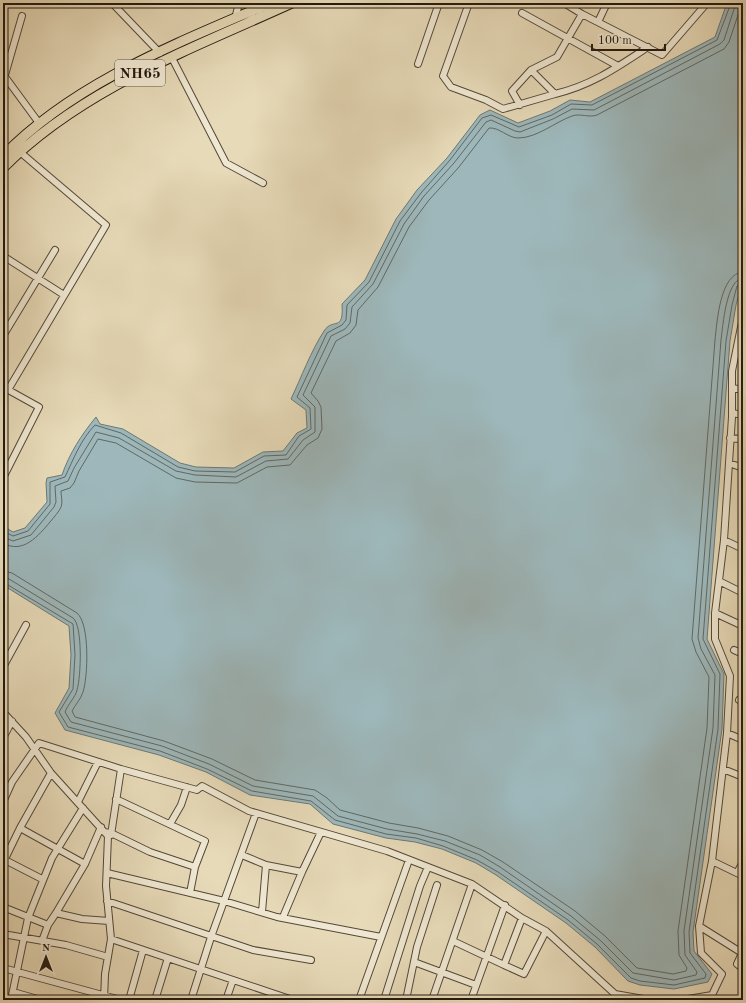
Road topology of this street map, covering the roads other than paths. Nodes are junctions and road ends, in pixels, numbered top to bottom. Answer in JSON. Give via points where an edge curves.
{"nodes":[{"id":1,"x":111,"y":3,"type":"edge"},
{"id":2,"x":239,"y":3,"type":"edge"},
{"id":3,"x":270,"y":3,"type":"edge"},
{"id":4,"x":292,"y":3,"type":"edge"},
{"id":5,"x":439,"y":3,"type":"edge"},
{"id":6,"x":468,"y":3,"type":"edge"},
{"id":7,"x":564,"y":3,"type":"edge"},
{"id":8,"x":607,"y":3,"type":"edge"},
{"id":9,"x":707,"y":3,"type":"edge"},
{"id":10,"x":522,"y":13,"type":"dead end"},
{"id":11,"x":582,"y":14,"type":"junction"},
{"id":12,"x":22,"y":16,"type":"dead end"},
{"id":13,"x":235,"y":19,"type":"junction"},
{"id":14,"x":598,"y":22,"type":"junction"},
{"id":15,"x":568,"y":38,"type":"junction"},
{"id":16,"x":648,"y":47,"type":"junction"},
{"id":17,"x":160,"y":53,"type":"junction"},
{"id":18,"x":172,"y":58,"type":"junction"},
{"id":19,"x":418,"y":64,"type":"dead end"},
{"id":20,"x":618,"y":66,"type":"junction"},
{"id":21,"x":531,"y":70,"type":"junction"},
{"id":22,"x":4,"y":74,"type":"edge"},
{"id":23,"x":555,"y":94,"type":"junction"},
{"id":24,"x":520,"y":105,"type":"junction"},
{"id":25,"x":39,"y":123,"type":"junction"},
{"id":26,"x":20,"y":152,"type":"junction"},
{"id":27,"x":3,"y":156,"type":"edge"},
{"id":28,"x":3,"y":168,"type":"edge"},
{"id":29,"x":263,"y":183,"type":"dead end"},
{"id":30,"x":55,"y":250,"type":"dead end"},
{"id":31,"x":3,"y":256,"type":"edge"},
{"id":32,"x":38,"y":279,"type":"junction"},
{"id":33,"x":64,"y":295,"type":"junction"},
{"id":34,"x":743,"y":317,"type":"edge"},
{"id":35,"x":3,"y":336,"type":"edge"},
{"id":36,"x":6,"y":388,"type":"edge"},
{"id":37,"x":732,"y":388,"type":"junction"},
{"id":38,"x":743,"y":390,"type":"edge"},
{"id":39,"x":732,"y":413,"type":"junction"},
{"id":40,"x":743,"y":415,"type":"edge"},
{"id":41,"x":730,"y":438,"type":"junction"},
{"id":42,"x":743,"y":439,"type":"edge"},
{"id":43,"x":729,"y":463,"type":"junction"},
{"id":44,"x":743,"y":468,"type":"edge"},
{"id":45,"x":3,"y":478,"type":"edge"},
{"id":46,"x":724,"y":540,"type":"junction"},
{"id":47,"x":743,"y":550,"type":"edge"},
{"id":48,"x":719,"y":581,"type":"junction"},
{"id":49,"x":743,"y":593,"type":"edge"},
{"id":50,"x":716,"y":614,"type":"junction"},
{"id":51,"x":26,"y":625,"type":"dead end"},
{"id":52,"x":743,"y":626,"type":"edge"},
{"id":53,"x":734,"y":650,"type":"dead end"},
{"id":54,"x":743,"y":654,"type":"edge"},
{"id":55,"x":3,"y":667,"type":"edge"},
{"id":56,"x":3,"y":712,"type":"edge"},
{"id":57,"x":12,"y":721,"type":"junction"},
{"id":58,"x":727,"y":733,"type":"junction"},
{"id":59,"x":3,"y":738,"type":"edge"},
{"id":60,"x":743,"y":740,"type":"edge"},
{"id":61,"x":34,"y":748,"type":"junction"},
{"id":62,"x":98,"y":762,"type":"junction"},
{"id":63,"x":121,"y":769,"type":"junction"},
{"id":64,"x":723,"y":769,"type":"junction"},
{"id":65,"x":51,"y":773,"type":"junction"},
{"id":66,"x":743,"y":777,"type":"edge"},
{"id":67,"x":187,"y":787,"type":"junction"},
{"id":68,"x":116,"y":799,"type":"junction"},
{"id":69,"x":3,"y":802,"type":"edge"},
{"id":70,"x":78,"y":802,"type":"junction"},
{"id":71,"x":83,"y":808,"type":"junction"},
{"id":72,"x":256,"y":813,"type":"junction"},
{"id":73,"x":170,"y":824,"type":"junction"},
{"id":74,"x":20,"y":828,"type":"junction"},
{"id":75,"x":106,"y":830,"type":"junction"},
{"id":76,"x":321,"y":832,"type":"junction"},
{"id":77,"x":57,"y":849,"type":"junction"},
{"id":78,"x":242,"y":855,"type":"junction"},
{"id":79,"x":409,"y":860,"type":"junction"},
{"id":80,"x":4,"y":861,"type":"edge"},
{"id":81,"x":712,"y":861,"type":"junction"},
{"id":82,"x":743,"y":862,"type":"edge"},
{"id":83,"x":85,"y":864,"type":"junction"},
{"id":84,"x":266,"y":865,"type":"junction"},
{"id":85,"x":196,"y":867,"type":"junction"},
{"id":86,"x":428,"y":867,"type":"junction"},
{"id":87,"x":302,"y":872,"type":"junction"},
{"id":88,"x":107,"y":873,"type":"junction"},
{"id":89,"x":740,"y":874,"type":"edge"},
{"id":90,"x":42,"y":880,"type":"junction"},
{"id":91,"x":472,"y":884,"type":"junction"},
{"id":92,"x":437,"y":885,"type":"dead end"},
{"id":93,"x":190,"y":893,"type":"junction"},
{"id":94,"x":107,"y":901,"type":"junction"},
{"id":95,"x":224,"y":901,"type":"junction"},
{"id":96,"x":505,"y":905,"type":"junction"},
{"id":97,"x":3,"y":907,"type":"edge"},
{"id":98,"x":262,"y":912,"type":"junction"},
{"id":99,"x":56,"y":913,"type":"junction"},
{"id":100,"x":283,"y":917,"type":"junction"},
{"id":101,"x":28,"y":918,"type":"junction"},
{"id":102,"x":522,"y":918,"type":"junction"},
{"id":103,"x":109,"y":921,"type":"junction"},
{"id":104,"x":48,"y":925,"type":"junction"},
{"id":105,"x":699,"y":926,"type":"junction"},
{"id":106,"x":546,"y":931,"type":"junction"},
{"id":107,"x":3,"y":934,"type":"edge"},
{"id":108,"x":211,"y":937,"type":"junction"},
{"id":109,"x":381,"y":937,"type":"junction"},
{"id":110,"x":24,"y":938,"type":"junction"},
{"id":111,"x":111,"y":939,"type":"junction"},
{"id":112,"x":42,"y":941,"type":"junction"},
{"id":113,"x":453,"y":941,"type":"junction"},
{"id":114,"x":143,"y":950,"type":"junction"},
{"id":115,"x":742,"y":952,"type":"edge"},
{"id":116,"x":108,"y":957,"type":"junction"},
{"id":117,"x":486,"y":957,"type":"junction"},
{"id":118,"x":168,"y":958,"type":"junction"},
{"id":119,"x":311,"y":960,"type":"dead end"},
{"id":120,"x":414,"y":962,"type":"junction"},
{"id":121,"x":504,"y":965,"type":"junction"},
{"id":122,"x":3,"y":968,"type":"edge"},
{"id":123,"x":200,"y":969,"type":"junction"},
{"id":124,"x":743,"y":969,"type":"edge"},
{"id":125,"x":17,"y":972,"type":"junction"},
{"id":126,"x":442,"y":973,"type":"junction"},
{"id":127,"x":233,"y":980,"type":"junction"},
{"id":128,"x":476,"y":985,"type":"junction"},
{"id":129,"x":13,"y":992,"type":"junction"},
{"id":130,"x":104,"y":998,"type":"edge"},
{"id":131,"x":11,"y":1000,"type":"edge"},
{"id":132,"x":41,"y":1000,"type":"edge"},
{"id":133,"x":121,"y":1000,"type":"edge"},
{"id":134,"x":129,"y":1000,"type":"edge"},
{"id":135,"x":155,"y":1000,"type":"edge"},
{"id":136,"x":190,"y":1000,"type":"edge"},
{"id":137,"x":226,"y":1000,"type":"edge"},
{"id":138,"x":293,"y":1000,"type":"edge"},
{"id":139,"x":359,"y":1000,"type":"edge"},
{"id":140,"x":384,"y":1000,"type":"edge"},
{"id":141,"x":406,"y":1000,"type":"edge"},
{"id":142,"x":432,"y":1000,"type":"edge"},
{"id":143,"x":471,"y":1000,"type":"edge"},
{"id":144,"x":649,"y":1000,"type":"edge"},
{"id":145,"x":682,"y":1000,"type":"edge"}],
"edges":[{"from":1,"to":17,"type":"street"},
{"from":2,"to":13,"type":"street"},
{"from":3,"to":13,"type":"highway","number":"NH65"},
{"from":4,"to":18,"type":"highway","number":"NH65"},
{"from":5,"to":19,"type":"street"},
{"from":6,"to":24,"type":"street","via":[[443,76],[451,87],[486,100],[503,110]]},
{"from":7,"to":11,"type":"street"},
{"from":8,"to":14,"type":"street"},
{"from":9,"to":16,"type":"street","via":[[662,55]]},
{"from":10,"to":15,"type":"street"},
{"from":11,"to":14,"type":"street"},
{"from":11,"to":15,"type":"street"},
{"from":12,"to":22,"type":"street"},
{"from":13,"to":17,"type":"highway","number":"NH65"},
{"from":14,"to":16,"type":"street"},
{"from":15,"to":20,"type":"street"},
{"from":15,"to":21,"type":"street","via":[[557,57]]},
{"from":16,"to":20,"type":"street"},
{"from":17,"to":25,"type":"highway","number":"NH65","via":[[84,93]]},
{"from":18,"to":26,"type":"highway","number":"NH65","via":[[104,90]]},
{"from":18,"to":29,"type":"street","via":[[226,163]]},
{"from":20,"to":23,"type":"street","via":[[578,88]]},
{"from":21,"to":23,"type":"street"},
{"from":21,"to":24,"type":"street","via":[[512,91]]},
{"from":22,"to":25,"type":"street"},
{"from":23,"to":24,"type":"street"},
{"from":25,"to":27,"type":"highway","number":"NH65"},
{"from":26,"to":28,"type":"highway","number":"NH65"},
{"from":26,"to":33,"type":"street","via":[[106,225]]},
{"from":30,"to":32,"type":"street"},
{"from":31,"to":32,"type":"street"},
{"from":32,"to":33,"type":"street"},
{"from":32,"to":35,"type":"street"},
{"from":33,"to":36,"type":"street"},
{"from":34,"to":37,"type":"street","via":[[732,371]]},
{"from":36,"to":45,"type":"street","via":[[39,407]]},
{"from":37,"to":38,"type":"street"},
{"from":37,"to":39,"type":"street"},
{"from":39,"to":40,"type":"street"},
{"from":39,"to":41,"type":"street"},
{"from":41,"to":42,"type":"street"},
{"from":41,"to":43,"type":"street"},
{"from":43,"to":44,"type":"street"},
{"from":43,"to":46,"type":"street"},
{"from":46,"to":47,"type":"street"},
{"from":46,"to":48,"type":"street"},
{"from":48,"to":49,"type":"street"},
{"from":48,"to":50,"type":"street"},
{"from":50,"to":52,"type":"street"},
{"from":50,"to":58,"type":"street","via":[[715,639],[730,676]]},
{"from":51,"to":55,"type":"street"},
{"from":53,"to":54,"type":"street"},
{"from":56,"to":57,"type":"street"},
{"from":57,"to":59,"type":"street"},
{"from":57,"to":61,"type":"street"},
{"from":58,"to":60,"type":"street"},
{"from":58,"to":64,"type":"street"},
{"from":61,"to":62,"type":"street","via":[[40,743]]},
{"from":61,"to":65,"type":"street"},
{"from":61,"to":69,"type":"street","via":[[12,782]]},
{"from":62,"to":63,"type":"street"},
{"from":62,"to":70,"type":"street"},
{"from":63,"to":67,"type":"street"},
{"from":63,"to":68,"type":"street"},
{"from":64,"to":66,"type":"street"},
{"from":64,"to":81,"type":"street"},
{"from":65,"to":70,"type":"street"},
{"from":65,"to":74,"type":"street"},
{"from":67,"to":72,"type":"street","via":[[197,790],[202,786]]},
{"from":67,"to":73,"type":"street","via":[[181,805]]},
{"from":68,"to":73,"type":"street"},
{"from":68,"to":75,"type":"street"},
{"from":70,"to":71,"type":"street"},
{"from":71,"to":75,"type":"street"},
{"from":71,"to":77,"type":"street"},
{"from":72,"to":76,"type":"street"},
{"from":72,"to":78,"type":"street"},
{"from":73,"to":85,"type":"street","via":[[205,842]]},
{"from":74,"to":77,"type":"street"},
{"from":74,"to":80,"type":"street"},
{"from":75,"to":83,"type":"street","via":[[98,833]]},
{"from":75,"to":85,"type":"street","via":[[150,852]]},
{"from":75,"to":88,"type":"street","via":[[109,844]]},
{"from":76,"to":79,"type":"street"},
{"from":76,"to":87,"type":"street"},
{"from":77,"to":83,"type":"street"},
{"from":77,"to":90,"type":"street"},
{"from":78,"to":84,"type":"street"},
{"from":78,"to":95,"type":"street"},
{"from":79,"to":86,"type":"street"},
{"from":79,"to":109,"type":"street"},
{"from":80,"to":90,"type":"street"},
{"from":81,"to":89,"type":"street"},
{"from":81,"to":105,"type":"street"},
{"from":82,"to":89,"type":"street"},
{"from":83,"to":99,"type":"street"},
{"from":84,"to":87,"type":"street"},
{"from":84,"to":98,"type":"street"},
{"from":85,"to":93,"type":"street"},
{"from":86,"to":91,"type":"street"},
{"from":86,"to":140,"type":"street"},
{"from":87,"to":100,"type":"street"},
{"from":88,"to":93,"type":"street"},
{"from":88,"to":94,"type":"street"},
{"from":90,"to":101,"type":"street"},
{"from":91,"to":96,"type":"street"},
{"from":91,"to":113,"type":"street"},
{"from":92,"to":120,"type":"street"},
{"from":93,"to":95,"type":"street"},
{"from":94,"to":103,"type":"street"},
{"from":94,"to":108,"type":"street"},
{"from":95,"to":98,"type":"street"},
{"from":95,"to":108,"type":"street"},
{"from":96,"to":102,"type":"street"},
{"from":96,"to":117,"type":"street"},
{"from":97,"to":101,"type":"street"},
{"from":98,"to":100,"type":"street"},
{"from":99,"to":103,"type":"street","via":[[82,919]]},
{"from":99,"to":104,"type":"street"},
{"from":100,"to":109,"type":"street"},
{"from":101,"to":104,"type":"street"},
{"from":101,"to":110,"type":"street"},
{"from":102,"to":106,"type":"street"},
{"from":102,"to":121,"type":"street"},
{"from":103,"to":111,"type":"street"},
{"from":104,"to":112,"type":"street"},
{"from":105,"to":115,"type":"street"},
{"from":105,"to":145,"type":"street","via":[[701,953],[722,974],[712,994]]},
{"from":106,"to":121,"type":"street","via":[[524,974]]},
{"from":106,"to":144,"type":"street","via":[[615,994]]},
{"from":107,"to":110,"type":"street"},
{"from":108,"to":119,"type":"street","via":[[253,950]]},
{"from":108,"to":123,"type":"street"},
{"from":109,"to":139,"type":"street"},
{"from":110,"to":112,"type":"street"},
{"from":110,"to":125,"type":"street"},
{"from":111,"to":114,"type":"street"},
{"from":111,"to":116,"type":"street"},
{"from":112,"to":116,"type":"street"},
{"from":113,"to":117,"type":"street"},
{"from":113,"to":126,"type":"street"},
{"from":114,"to":118,"type":"street"},
{"from":114,"to":134,"type":"street"},
{"from":115,"to":124,"type":"street","via":[[737,964]]},
{"from":116,"to":130,"type":"street"},
{"from":117,"to":121,"type":"street"},
{"from":117,"to":128,"type":"street"},
{"from":118,"to":123,"type":"street"},
{"from":118,"to":135,"type":"street"},
{"from":120,"to":126,"type":"street"},
{"from":120,"to":141,"type":"street"},
{"from":122,"to":125,"type":"street"},
{"from":123,"to":127,"type":"street"},
{"from":123,"to":136,"type":"street"},
{"from":125,"to":129,"type":"street"},
{"from":125,"to":130,"type":"street"},
{"from":126,"to":128,"type":"street"},
{"from":126,"to":142,"type":"street"},
{"from":127,"to":137,"type":"street"},
{"from":127,"to":138,"type":"street"},
{"from":128,"to":143,"type":"street"},
{"from":129,"to":131,"type":"street"},
{"from":129,"to":132,"type":"street"},
{"from":130,"to":133,"type":"street"}]}
